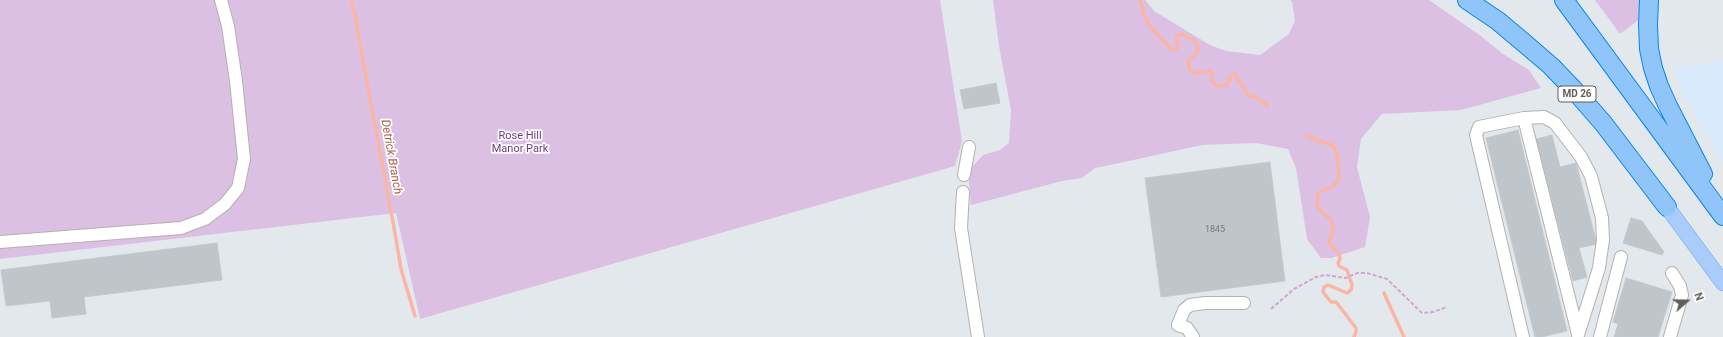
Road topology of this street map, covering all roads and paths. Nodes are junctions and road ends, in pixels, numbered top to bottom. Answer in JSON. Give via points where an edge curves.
{"nodes":[{"id":1,"x":220,"y":0,"type":"edge"},
{"id":2,"x":1467,"y":0,"type":"edge"},
{"id":3,"x":1564,"y":0,"type":"edge"},
{"id":4,"x":1649,"y":0,"type":"edge"},
{"id":5,"x":1524,"y":118,"type":"junction"},
{"id":6,"x":969,"y":147,"type":"dead end"},
{"id":7,"x":964,"y":175,"type":"dead end"},
{"id":8,"x":963,"y":192,"type":"dead end"},
{"id":9,"x":1667,"y":207,"type":"joint"},
{"id":10,"x":1723,"y":212,"type":"edge"},
{"id":11,"x":1723,"y":216,"type":"edge"},
{"id":12,"x":0,"y":242,"type":"edge"},
{"id":13,"x":1621,"y":257,"type":"dead end"},
{"id":14,"x":1672,"y":273,"type":"dead end"},
{"id":15,"x":1723,"y":283,"type":"edge"},
{"id":16,"x":1244,"y":303,"type":"dead end"},
{"id":17,"x":1447,"y":307,"type":"dead end"},
{"id":18,"x":1271,"y":309,"type":"dead end"},
{"id":19,"x":1578,"y":336,"type":"edge"},
{"id":20,"x":978,"y":337,"type":"edge"},
{"id":21,"x":1194,"y":337,"type":"edge"},
{"id":22,"x":1523,"y":337,"type":"edge"},
{"id":23,"x":1600,"y":337,"type":"edge"},
{"id":24,"x":1670,"y":337,"type":"edge"}],
"edges":[{"from":1,"to":12,"type":"lane","via":[[228,26],[244,159],[238,188],[224,204],[204,219],[181,228]]},
{"from":2,"to":9,"type":"highway","number":"MD 26","via":[[1498,21],[1551,66],[1603,123]]},
{"from":3,"to":11,"type":"highway"},
{"from":4,"to":10,"type":"highway","via":[[1649,49],[1658,86]]},
{"from":5,"to":19,"type":"lane"},
{"from":5,"to":19,"type":"lane","via":[[1544,117],[1555,123],[1581,157],[1591,176],[1602,218],[1603,240],[1599,268]]},
{"from":5,"to":22,"type":"lane","via":[[1479,127],[1476,135]]},
{"from":6,"to":7,"type":"lane"},
{"from":8,"to":20,"type":"lane","via":[[961,228]]},
{"from":9,"to":15,"type":"main road","number":"MD 26"},
{"from":13,"to":23,"type":"lane"},
{"from":14,"to":24,"type":"lane","via":[[1680,286],[1682,296]]},
{"from":16,"to":21,"type":"lane","via":[[1190,305],[1184,310],[1178,325],[1187,328]]},
{"from":17,"to":18,"type":"path","via":[[1422,313],[1387,279],[1357,273],[1346,278],[1325,275],[1316,277],[1294,289]]}]}
